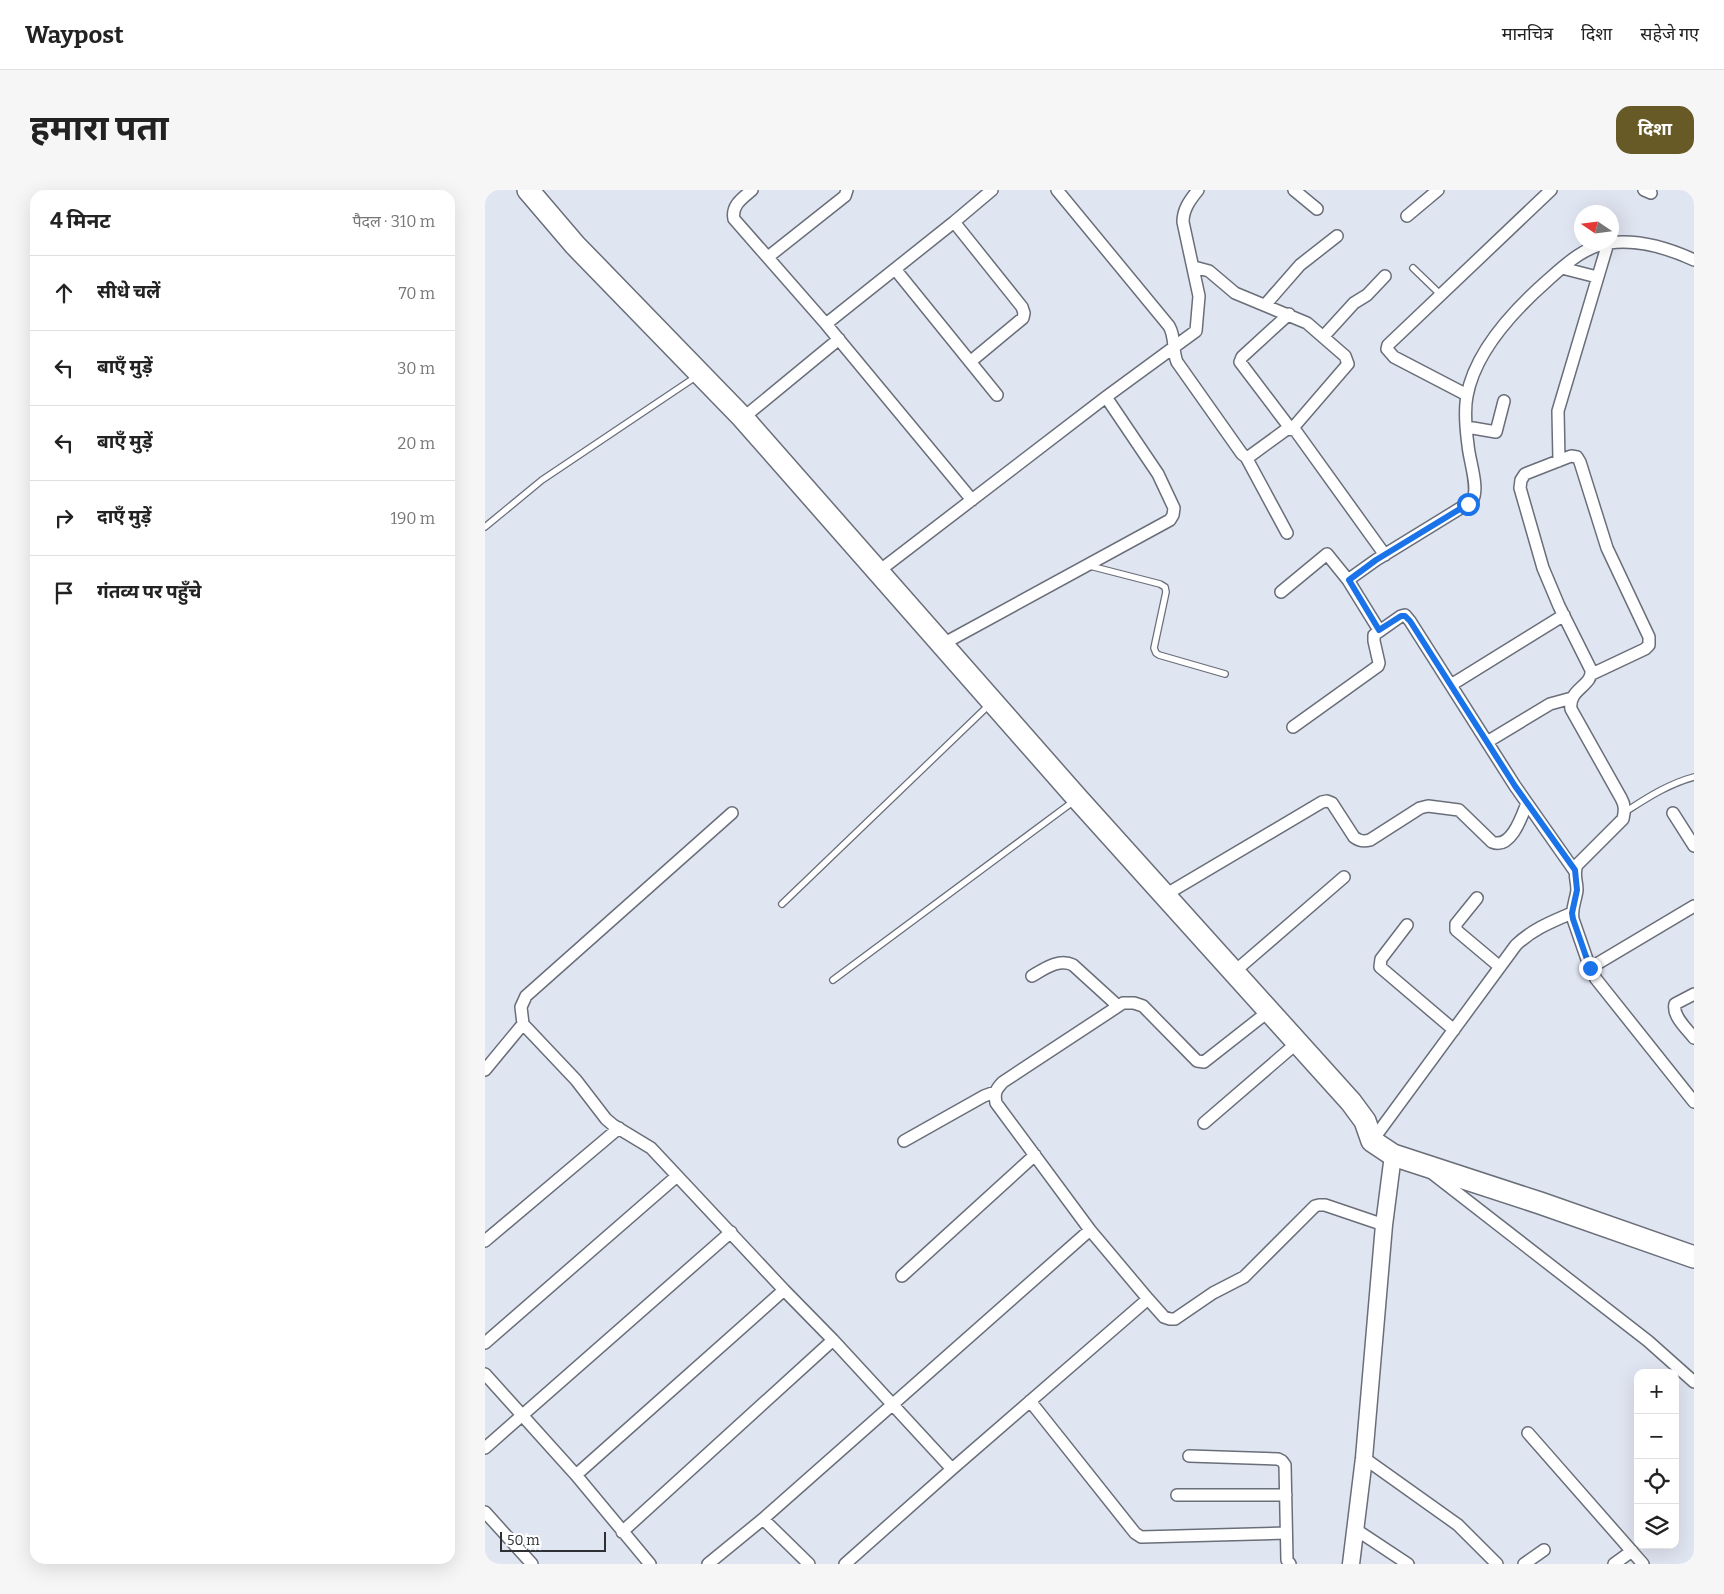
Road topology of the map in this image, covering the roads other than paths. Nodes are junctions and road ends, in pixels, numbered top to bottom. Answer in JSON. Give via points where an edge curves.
{"nodes":[{"id":1,"x":528,"y":190,"type":"edge"},
{"id":2,"x":752,"y":190,"type":"edge"},
{"id":3,"x":847,"y":190,"type":"edge"},
{"id":4,"x":992,"y":190,"type":"edge"},
{"id":5,"x":1057,"y":190,"type":"edge"},
{"id":6,"x":1198,"y":190,"type":"edge"},
{"id":7,"x":1294,"y":190,"type":"edge"},
{"id":8,"x":1438,"y":190,"type":"edge"},
{"id":9,"x":1551,"y":190,"type":"edge"},
{"id":10,"x":1317,"y":209,"type":"dead end"},
{"id":11,"x":1407,"y":216,"type":"dead end"},
{"id":12,"x":954,"y":222,"type":"junction"},
{"id":13,"x":1337,"y":236,"type":"dead end"},
{"id":14,"x":1619,"y":243,"type":"edge"},
{"id":15,"x":1588,"y":250,"type":"edge"},
{"id":16,"x":1605,"y":250,"type":"edge"},
{"id":17,"x":768,"y":257,"type":"junction"},
{"id":18,"x":1694,"y":260,"type":"edge"},
{"id":19,"x":1194,"y":267,"type":"junction"},
{"id":20,"x":1413,"y":268,"type":"dead end"},
{"id":21,"x":1562,"y":268,"type":"junction"},
{"id":22,"x":895,"y":269,"type":"junction"},
{"id":23,"x":1385,"y":276,"type":"dead end"},
{"id":24,"x":1597,"y":277,"type":"junction"},
{"id":25,"x":1441,"y":295,"type":"junction"},
{"id":26,"x":1265,"y":305,"type":"junction"},
{"id":27,"x":1289,"y":314,"type":"junction"},
{"id":28,"x":826,"y":324,"type":"junction"},
{"id":29,"x":1323,"y":337,"type":"junction"},
{"id":30,"x":839,"y":339,"type":"junction"},
{"id":31,"x":1174,"y":347,"type":"junction"},
{"id":32,"x":971,"y":362,"type":"junction"},
{"id":33,"x":700,"y":374,"type":"junction"},
{"id":34,"x":997,"y":395,"type":"dead end"},
{"id":35,"x":1467,"y":395,"type":"junction"},
{"id":36,"x":1106,"y":396,"type":"junction"},
{"id":37,"x":1504,"y":401,"type":"dead end"},
{"id":38,"x":743,"y":418,"type":"junction"},
{"id":39,"x":1467,"y":427,"type":"junction"},
{"id":40,"x":1291,"y":429,"type":"junction"},
{"id":41,"x":1246,"y":457,"type":"junction"},
{"id":42,"x":1559,"y":460,"type":"junction"},
{"id":43,"x":972,"y":500,"type":"junction"},
{"id":44,"x":485,"y":527,"type":"edge"},
{"id":45,"x":1287,"y":533,"type":"dead end"},
{"id":46,"x":1385,"y":555,"type":"junction"},
{"id":47,"x":1088,"y":565,"type":"junction"},
{"id":48,"x":879,"y":571,"type":"junction"},
{"id":49,"x":1349,"y":580,"type":"junction"},
{"id":50,"x":1281,"y":592,"type":"dead end"},
{"id":51,"x":1564,"y":615,"type":"junction"},
{"id":52,"x":1379,"y":630,"type":"junction"},
{"id":53,"x":941,"y":645,"type":"junction"},
{"id":54,"x":1225,"y":674,"type":"dead end"},
{"id":55,"x":1592,"y":674,"type":"junction"},
{"id":56,"x":1451,"y":685,"type":"junction"},
{"id":57,"x":1572,"y":698,"type":"junction"},
{"id":58,"x":992,"y":701,"type":"junction"},
{"id":59,"x":1293,"y":727,"type":"dead end"},
{"id":60,"x":1487,"y":742,"type":"junction"},
{"id":61,"x":1694,"y":777,"type":"edge"},
{"id":62,"x":1077,"y":799,"type":"junction"},
{"id":63,"x":1527,"y":803,"type":"junction"},
{"id":64,"x":732,"y":812,"type":"dead end"},
{"id":65,"x":1625,"y":812,"type":"junction"},
{"id":66,"x":1673,"y":813,"type":"dead end"},
{"id":67,"x":1694,"y":846,"type":"edge"},
{"id":68,"x":1575,"y":870,"type":"junction"},
{"id":69,"x":1344,"y":877,"type":"dead end"},
{"id":70,"x":1165,"y":895,"type":"junction"},
{"id":71,"x":1477,"y":898,"type":"dead end"},
{"id":72,"x":781,"y":904,"type":"dead end"},
{"id":73,"x":1694,"y":906,"type":"edge"},
{"id":74,"x":1572,"y":913,"type":"junction"},
{"id":75,"x":1407,"y":925,"type":"dead end"},
{"id":76,"x":1500,"y":967,"type":"junction"},
{"id":77,"x":1590,"y":968,"type":"junction"},
{"id":78,"x":1234,"y":972,"type":"junction"},
{"id":79,"x":1032,"y":976,"type":"dead end"},
{"id":80,"x":833,"y":980,"type":"dead end"},
{"id":81,"x":1694,"y":994,"type":"edge"},
{"id":82,"x":1118,"y":1006,"type":"junction"},
{"id":83,"x":1269,"y":1011,"type":"junction"},
{"id":84,"x":523,"y":1024,"type":"junction"},
{"id":85,"x":1454,"y":1030,"type":"junction"},
{"id":86,"x":1694,"y":1038,"type":"edge"},
{"id":87,"x":1298,"y":1042,"type":"junction"},
{"id":88,"x":485,"y":1070,"type":"edge"},
{"id":89,"x":995,"y":1092,"type":"junction"},
{"id":90,"x":1694,"y":1102,"type":"edge"},
{"id":91,"x":1203,"y":1123,"type":"dead end"},
{"id":92,"x":619,"y":1128,"type":"junction"},
{"id":93,"x":1372,"y":1140,"type":"junction"},
{"id":94,"x":905,"y":1142,"type":"dead end"},
{"id":95,"x":1035,"y":1155,"type":"junction"},
{"id":96,"x":1393,"y":1155,"type":"junction"},
{"id":97,"x":1419,"y":1163,"type":"junction"},
{"id":98,"x":677,"y":1176,"type":"junction"},
{"id":99,"x":1384,"y":1225,"type":"junction"},
{"id":100,"x":1090,"y":1230,"type":"junction"},
{"id":101,"x":731,"y":1232,"type":"junction"},
{"id":102,"x":485,"y":1241,"type":"edge"},
{"id":103,"x":1694,"y":1257,"type":"edge"},
{"id":104,"x":902,"y":1276,"type":"dead end"},
{"id":105,"x":784,"y":1290,"type":"junction"},
{"id":106,"x":1148,"y":1300,"type":"junction"},
{"id":107,"x":833,"y":1340,"type":"junction"},
{"id":108,"x":485,"y":1343,"type":"edge"},
{"id":109,"x":485,"y":1374,"type":"edge"},
{"id":110,"x":1694,"y":1382,"type":"edge"},
{"id":111,"x":1030,"y":1401,"type":"junction"},
{"id":112,"x":893,"y":1404,"type":"junction"},
{"id":113,"x":521,"y":1415,"type":"junction"},
{"id":114,"x":1528,"y":1433,"type":"dead end"},
{"id":115,"x":485,"y":1448,"type":"edge"},
{"id":116,"x":1189,"y":1456,"type":"dead end"},
{"id":117,"x":1364,"y":1458,"type":"junction"},
{"id":118,"x":952,"y":1469,"type":"junction"},
{"id":119,"x":576,"y":1475,"type":"junction"},
{"id":120,"x":1177,"y":1495,"type":"dead end"},
{"id":121,"x":1286,"y":1495,"type":"junction"},
{"id":122,"x":485,"y":1512,"type":"edge"},
{"id":123,"x":763,"y":1519,"type":"junction"},
{"id":124,"x":1355,"y":1529,"type":"junction"},
{"id":125,"x":622,"y":1532,"type":"junction"},
{"id":126,"x":1286,"y":1533,"type":"junction"},
{"id":127,"x":1543,"y":1550,"type":"dead end"},
{"id":128,"x":1632,"y":1552,"type":"junction"},
{"id":129,"x":531,"y":1564,"type":"edge"},
{"id":130,"x":650,"y":1564,"type":"edge"},
{"id":131,"x":708,"y":1564,"type":"edge"},
{"id":132,"x":809,"y":1564,"type":"edge"},
{"id":133,"x":845,"y":1564,"type":"edge"},
{"id":134,"x":1290,"y":1564,"type":"edge"},
{"id":135,"x":1351,"y":1564,"type":"edge"},
{"id":136,"x":1408,"y":1564,"type":"edge"},
{"id":137,"x":1497,"y":1564,"type":"edge"},
{"id":138,"x":1524,"y":1564,"type":"edge"},
{"id":139,"x":1614,"y":1564,"type":"edge"},
{"id":140,"x":1643,"y":1564,"type":"edge"}],
"edges":[{"from":1,"to":33,"type":"highway","via":[[575,245]]},
{"from":2,"to":17,"type":"street","via":[[735,206],[734,219]]},
{"from":3,"to":17,"type":"street","via":[[845,196]]},
{"from":4,"to":12,"type":"street"},
{"from":5,"to":31,"type":"street","via":[[1169,326]]},
{"from":6,"to":19,"type":"street","via":[[1183,214]]},
{"from":7,"to":10,"type":"street"},
{"from":8,"to":11,"type":"street"},
{"from":9,"to":25,"type":"street"},
{"from":12,"to":22,"type":"street"},
{"from":12,"to":32,"type":"street","via":[[1024,313],[1023,318]]},
{"from":13,"to":26,"type":"street","via":[[1300,265]]},
{"from":14,"to":18,"type":"street","via":[[1665,248]]},
{"from":15,"to":21,"type":"street"},
{"from":16,"to":24,"type":"street"},
{"from":17,"to":28,"type":"street"},
{"from":19,"to":26,"type":"street","via":[[1209,271],[1235,293]]},
{"from":19,"to":31,"type":"street","via":[[1199,296],[1196,331]]},
{"from":20,"to":25,"type":"lane"},
{"from":21,"to":24,"type":"street"},
{"from":21,"to":35,"type":"street","via":[[1529,297],[1497,333],[1474,373]]},
{"from":22,"to":28,"type":"street"},
{"from":22,"to":32,"type":"street"},
{"from":23,"to":29,"type":"street"},
{"from":24,"to":42,"type":"street","via":[[1558,411]]},
{"from":25,"to":35,"type":"street","via":[[1387,349],[1394,357]]},
{"from":26,"to":27,"type":"street"},
{"from":27,"to":29,"type":"street","via":[[1307,323]]},
{"from":27,"to":40,"type":"street","via":[[1240,362]]},
{"from":28,"to":30,"type":"street"},
{"from":29,"to":40,"type":"street","via":[[1345,356],[1348,364]]},
{"from":30,"to":38,"type":"street"},
{"from":30,"to":43,"type":"street"},
{"from":31,"to":36,"type":"street"},
{"from":31,"to":41,"type":"street","via":[[1177,362]]},
{"from":32,"to":34,"type":"street"},
{"from":33,"to":38,"type":"highway"},
{"from":33,"to":44,"type":"lane","via":[[542,480]]},
{"from":35,"to":39,"type":"street"},
{"from":36,"to":43,"type":"street"},
{"from":36,"to":47,"type":"street","via":[[1152,463],[1174,508],[1170,520]]},
{"from":37,"to":39,"type":"street","via":[[1496,432]]},
{"from":38,"to":48,"type":"highway"},
{"from":39,"to":46,"type":"street","via":[[1475,497]]},
{"from":40,"to":41,"type":"street"},
{"from":40,"to":46,"type":"street"},
{"from":41,"to":45,"type":"street"},
{"from":42,"to":51,"type":"street","via":[[1525,474],[1520,488],[1543,568]]},
{"from":42,"to":55,"type":"street","via":[[1571,456],[1580,462],[1607,548],[1649,637],[1649,645],[1645,649]]},
{"from":43,"to":48,"type":"street"},
{"from":46,"to":49,"type":"street"},
{"from":47,"to":53,"type":"street"},
{"from":47,"to":54,"type":"lane","via":[[1165,587],[1155,653]]},
{"from":48,"to":53,"type":"highway"},
{"from":49,"to":50,"type":"street","via":[[1327,554]]},
{"from":49,"to":52,"type":"street"},
{"from":51,"to":55,"type":"street"},
{"from":51,"to":56,"type":"street"},
{"from":52,"to":56,"type":"street","via":[[1405,616]]},
{"from":52,"to":59,"type":"street","via":[[1373,638],[1378,666]]},
{"from":53,"to":58,"type":"highway"},
{"from":55,"to":57,"type":"street"},
{"from":56,"to":60,"type":"street"},
{"from":57,"to":60,"type":"street","via":[[1550,704]]},
{"from":57,"to":65,"type":"street","via":[[1571,710],[1625,805]]},
{"from":58,"to":62,"type":"highway"},
{"from":58,"to":72,"type":"lane"},
{"from":60,"to":63,"type":"street"},
{"from":61,"to":65,"type":"lane","via":[[1664,787]]},
{"from":62,"to":70,"type":"highway"},
{"from":62,"to":80,"type":"lane"},
{"from":63,"to":68,"type":"street"},
{"from":63,"to":70,"type":"street","via":[[1516,830],[1496,844],[1459,810],[1428,806],[1370,840],[1358,840],[1331,803],[1322,802]]},
{"from":64,"to":84,"type":"street","via":[[526,996],[521,1007]]},
{"from":65,"to":68,"type":"street","via":[[1623,819]]},
{"from":66,"to":67,"type":"street"},
{"from":68,"to":74,"type":"street","via":[[1577,890]]},
{"from":69,"to":78,"type":"street"},
{"from":70,"to":78,"type":"highway"},
{"from":71,"to":76,"type":"street","via":[[1456,924],[1456,930]]},
{"from":73,"to":77,"type":"street"},
{"from":74,"to":76,"type":"street","via":[[1538,927],[1526,936]]},
{"from":74,"to":77,"type":"street"},
{"from":75,"to":85,"type":"street","via":[[1381,959],[1380,967]]},
{"from":76,"to":85,"type":"street"},
{"from":77,"to":90,"type":"street"},
{"from":78,"to":83,"type":"highway"},
{"from":79,"to":82,"type":"street","via":[[1066,962]]},
{"from":81,"to":86,"type":"street","via":[[1675,1004],[1674,1009]]},
{"from":82,"to":83,"type":"street","via":[[1123,1003],[1143,1006],[1200,1063]]},
{"from":82,"to":89,"type":"street","via":[[1003,1082]]},
{"from":83,"to":87,"type":"highway"},
{"from":84,"to":88,"type":"street"},
{"from":84,"to":92,"type":"street","via":[[576,1080],[606,1119]]},
{"from":85,"to":93,"type":"street"},
{"from":87,"to":91,"type":"street"},
{"from":87,"to":93,"type":"highway","via":[[1359,1110]]},
{"from":89,"to":94,"type":"street"},
{"from":89,"to":95,"type":"street","via":[[996,1103]]},
{"from":92,"to":98,"type":"street","via":[[651,1148]]},
{"from":92,"to":102,"type":"street"},
{"from":93,"to":96,"type":"highway"},
{"from":95,"to":100,"type":"street"},
{"from":95,"to":104,"type":"street"},
{"from":96,"to":97,"type":"highway"},
{"from":96,"to":99,"type":"main road"},
{"from":97,"to":103,"type":"highway"},
{"from":97,"to":110,"type":"street","via":[[1641,1335]]},
{"from":98,"to":101,"type":"street"},
{"from":98,"to":108,"type":"street"},
{"from":99,"to":106,"type":"street","via":[[1319,1204],[1245,1277],[1213,1293],[1175,1319],[1164,1317]]},
{"from":99,"to":117,"type":"main road"},
{"from":100,"to":106,"type":"street"},
{"from":100,"to":112,"type":"street"},
{"from":101,"to":105,"type":"street"},
{"from":101,"to":113,"type":"street"},
{"from":105,"to":107,"type":"street"},
{"from":105,"to":119,"type":"street"},
{"from":106,"to":111,"type":"street"},
{"from":107,"to":112,"type":"street"},
{"from":107,"to":125,"type":"street"},
{"from":109,"to":113,"type":"street"},
{"from":111,"to":118,"type":"street"},
{"from":111,"to":126,"type":"street","via":[[1141,1537]]},
{"from":112,"to":118,"type":"street"},
{"from":112,"to":123,"type":"street"},
{"from":113,"to":115,"type":"street"},
{"from":113,"to":119,"type":"street"},
{"from":114,"to":128,"type":"street"},
{"from":116,"to":121,"type":"street","via":[[1278,1459],[1285,1465]]},
{"from":117,"to":124,"type":"main road"},
{"from":117,"to":137,"type":"street","via":[[1459,1525]]},
{"from":118,"to":133,"type":"street"},
{"from":119,"to":125,"type":"street"},
{"from":120,"to":121,"type":"street"},
{"from":121,"to":126,"type":"street"},
{"from":122,"to":129,"type":"street"},
{"from":123,"to":131,"type":"street"},
{"from":123,"to":132,"type":"street"},
{"from":124,"to":135,"type":"main road"},
{"from":124,"to":136,"type":"street"},
{"from":125,"to":130,"type":"street"},
{"from":126,"to":134,"type":"street"},
{"from":127,"to":138,"type":"street"},
{"from":128,"to":139,"type":"street"},
{"from":128,"to":140,"type":"street"}]}
